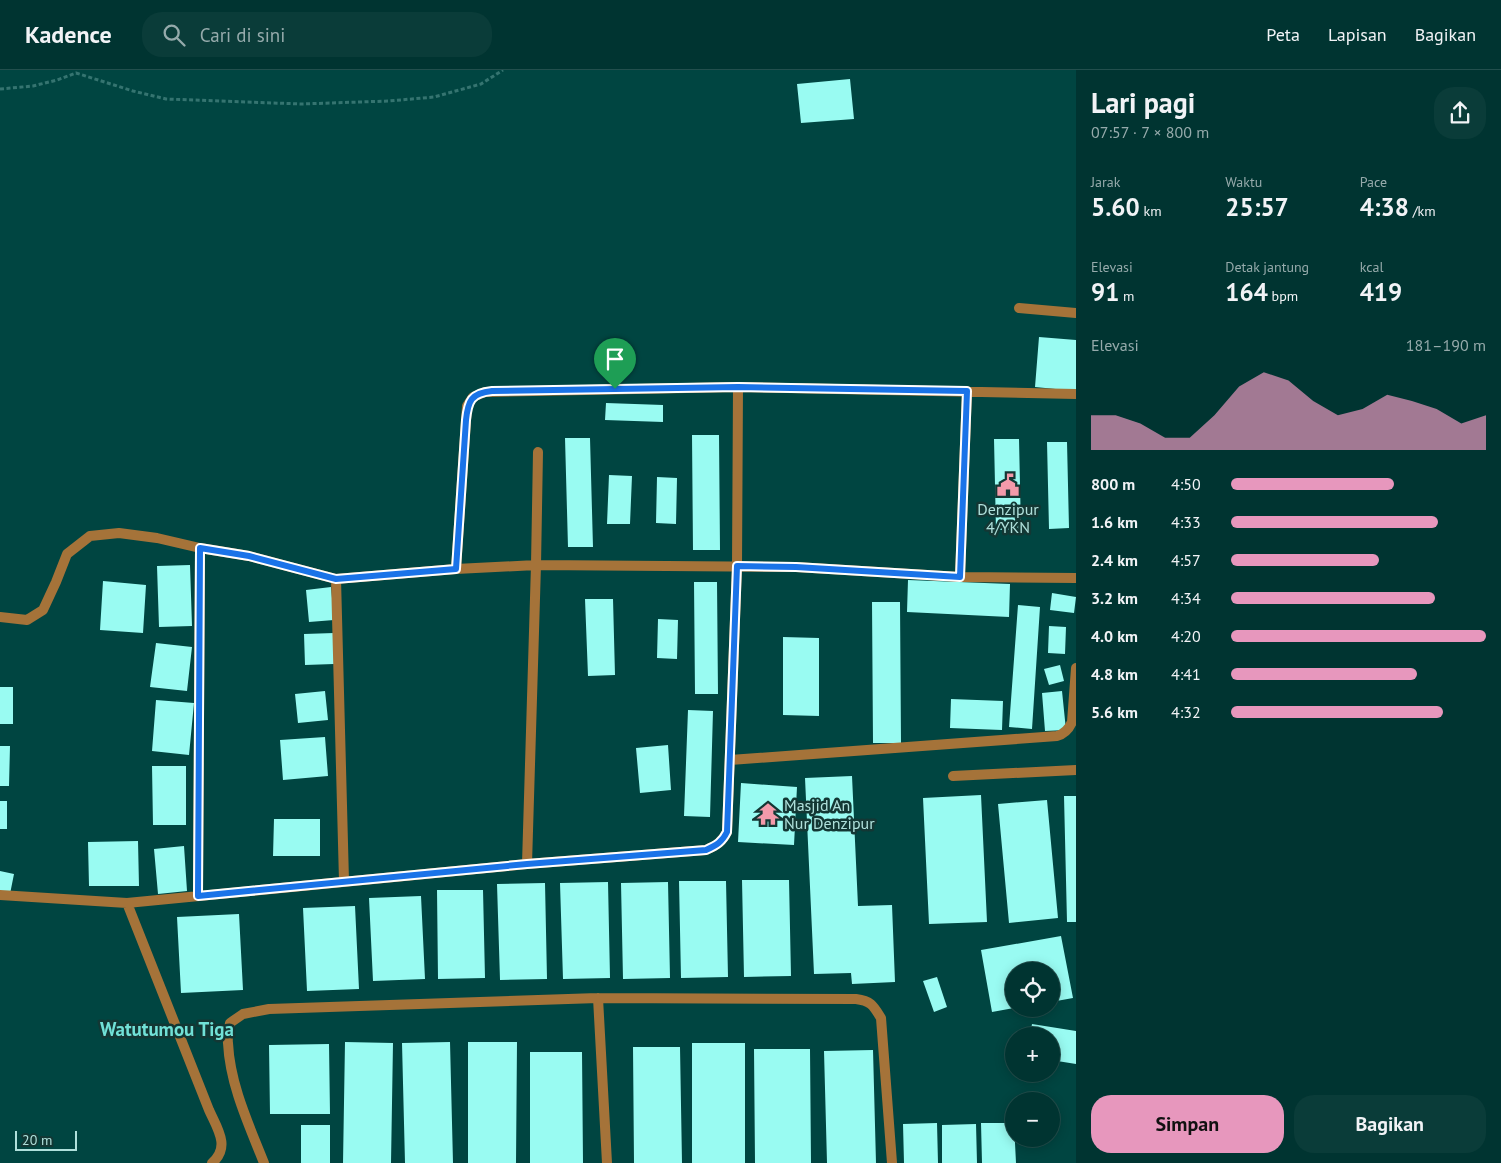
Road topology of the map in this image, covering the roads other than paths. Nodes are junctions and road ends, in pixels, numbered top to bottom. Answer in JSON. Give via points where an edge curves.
{"nodes":[{"id":1,"x":1019,"y":308,"type":"dead end"},
{"id":2,"x":1076,"y":313,"type":"edge"},
{"id":3,"x":738,"y":387,"type":"junction"},
{"id":4,"x":967,"y":391,"type":"junction"},
{"id":5,"x":1076,"y":394,"type":"edge"},
{"id":6,"x":538,"y":452,"type":"dead end"},
{"id":7,"x":200,"y":548,"type":"junction"},
{"id":8,"x":536,"y":565,"type":"junction"},
{"id":9,"x":737,"y":566,"type":"junction"},
{"id":10,"x":456,"y":569,"type":"junction"},
{"id":11,"x":960,"y":577,"type":"junction"},
{"id":12,"x":1076,"y":578,"type":"edge"},
{"id":13,"x":336,"y":579,"type":"junction"},
{"id":14,"x":0,"y":617,"type":"edge"},
{"id":15,"x":1076,"y":668,"type":"edge"},
{"id":16,"x":730,"y":760,"type":"junction"},
{"id":17,"x":1076,"y":770,"type":"edge"},
{"id":18,"x":953,"y":776,"type":"dead end"},
{"id":19,"x":527,"y":864,"type":"junction"},
{"id":20,"x":344,"y":881,"type":"junction"},
{"id":21,"x":0,"y":896,"type":"edge"},
{"id":22,"x":198,"y":896,"type":"junction"},
{"id":23,"x":127,"y":902,"type":"junction"},
{"id":24,"x":598,"y":998,"type":"junction"},
{"id":25,"x":212,"y":1163,"type":"edge"},
{"id":26,"x":264,"y":1163,"type":"edge"},
{"id":27,"x":607,"y":1163,"type":"edge"},
{"id":28,"x":892,"y":1163,"type":"edge"}],
"edges":[{"from":1,"to":2,"type":"street"},
{"from":3,"to":4,"type":"street"},
{"from":3,"to":9,"type":"street"},
{"from":3,"to":10,"type":"street","via":[[492,391],[473,397],[467,406]]},
{"from":4,"to":5,"type":"street"},
{"from":4,"to":11,"type":"street"},
{"from":6,"to":8,"type":"street"},
{"from":7,"to":13,"type":"street","via":[[249,556]]},
{"from":7,"to":14,"type":"street","via":[[119,533],[90,536],[67,554],[43,610],[27,620]]},
{"from":7,"to":22,"type":"street"},
{"from":8,"to":9,"type":"street"},
{"from":8,"to":10,"type":"street"},
{"from":8,"to":19,"type":"street"},
{"from":9,"to":11,"type":"street"},
{"from":9,"to":16,"type":"street"},
{"from":10,"to":13,"type":"street"},
{"from":11,"to":12,"type":"street"},
{"from":13,"to":20,"type":"street"},
{"from":15,"to":16,"type":"street","via":[[1072,722],[1065,732],[1057,736]]},
{"from":16,"to":19,"type":"street","via":[[727,832],[718,845],[706,850]]},
{"from":17,"to":18,"type":"street"},
{"from":19,"to":20,"type":"street"},
{"from":20,"to":22,"type":"street"},
{"from":21,"to":23,"type":"street"},
{"from":22,"to":23,"type":"street"},
{"from":23,"to":25,"type":"street","via":[[221,1135],[222,1150]]},
{"from":24,"to":26,"type":"street","via":[[269,1009],[243,1014],[230,1023],[227,1041],[230,1067]]},
{"from":24,"to":27,"type":"street"},
{"from":24,"to":28,"type":"street","via":[[867,1001],[881,1018]]}]}
